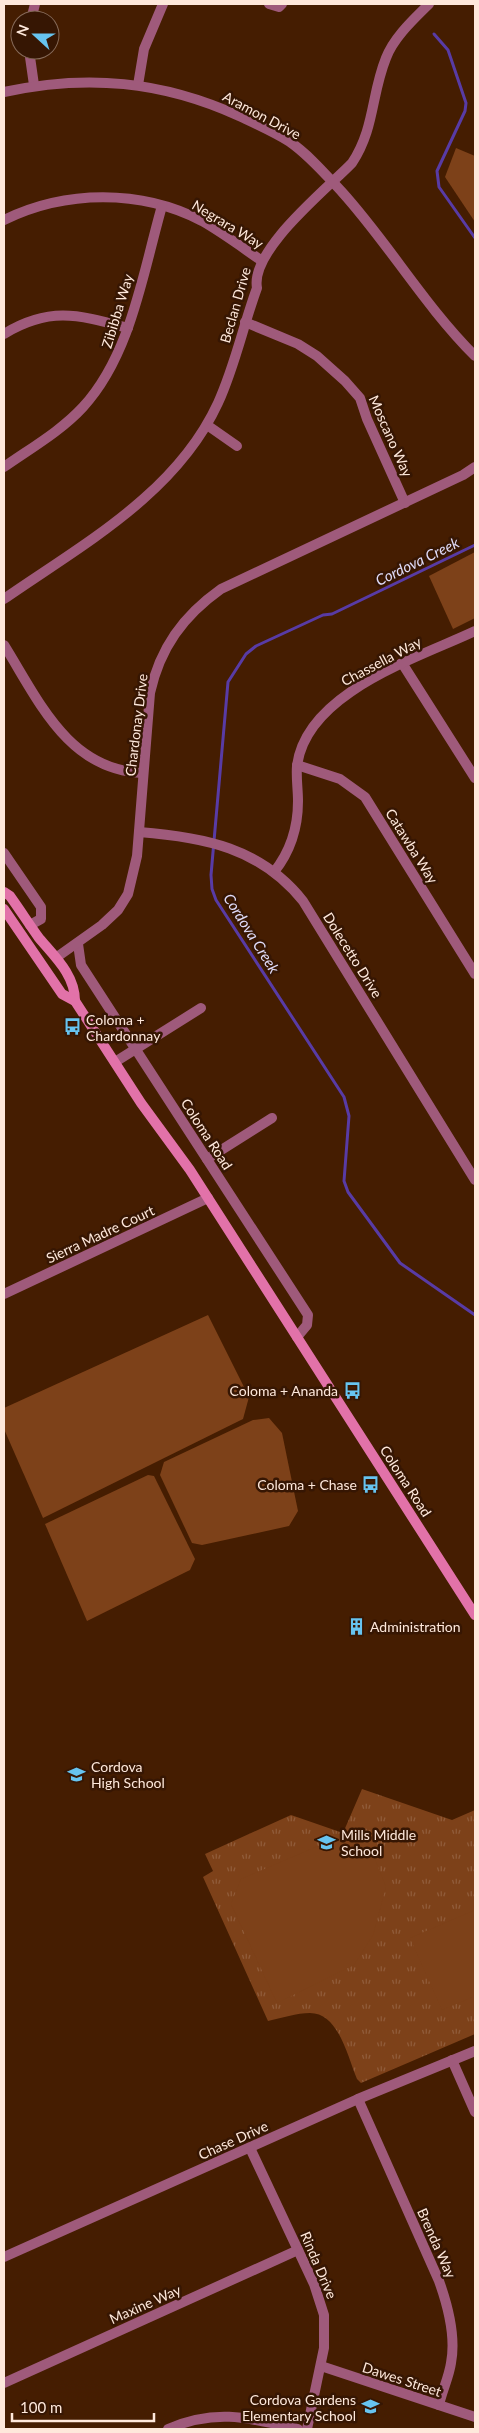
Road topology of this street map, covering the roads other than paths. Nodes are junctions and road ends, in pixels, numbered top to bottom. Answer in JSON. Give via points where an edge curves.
{"nodes":[{"id":1,"x":163,"y":4,"type":"edge"},
{"id":2,"x":269,"y":4,"type":"edge"},
{"id":3,"x":282,"y":4,"type":"edge"},
{"id":4,"x":429,"y":4,"type":"edge"},
{"id":5,"x":30,"y":60,"type":"edge"},
{"id":6,"x":34,"y":85,"type":"junction"},
{"id":7,"x":138,"y":85,"type":"junction"},
{"id":8,"x":4,"y":92,"type":"edge"},
{"id":9,"x":332,"y":182,"type":"junction"},
{"id":10,"x":162,"y":206,"type":"junction"},
{"id":11,"x":4,"y":220,"type":"edge"},
{"id":12,"x":262,"y":261,"type":"junction"},
{"id":13,"x":246,"y":322,"type":"junction"},
{"id":14,"x":128,"y":328,"type":"junction"},
{"id":15,"x":4,"y":334,"type":"edge"},
{"id":16,"x":475,"y":356,"type":"edge"},
{"id":17,"x":207,"y":425,"type":"junction"},
{"id":18,"x":237,"y":446,"type":"dead end"},
{"id":19,"x":4,"y":467,"type":"edge"},
{"id":20,"x":475,"y":467,"type":"edge"},
{"id":21,"x":405,"y":502,"type":"junction"},
{"id":22,"x":4,"y":600,"type":"edge"},
{"id":23,"x":475,"y":631,"type":"edge"},
{"id":24,"x":4,"y":645,"type":"edge"},
{"id":25,"x":402,"y":663,"type":"junction"},
{"id":26,"x":297,"y":765,"type":"junction"},
{"id":27,"x":143,"y":773,"type":"junction"},
{"id":28,"x":475,"y":778,"type":"edge"},
{"id":29,"x":139,"y":832,"type":"junction"},
{"id":30,"x":4,"y":854,"type":"edge"},
{"id":31,"x":274,"y":872,"type":"junction"},
{"id":32,"x":4,"y":892,"type":"edge"},
{"id":33,"x":4,"y":909,"type":"edge"},
{"id":34,"x":30,"y":925,"type":"junction"},
{"id":35,"x":78,"y":944,"type":"junction"},
{"id":36,"x":57,"y":957,"type":"junction"},
{"id":37,"x":475,"y":974,"type":"edge"},
{"id":38,"x":59,"y":990,"type":"junction"},
{"id":39,"x":75,"y":1001,"type":"junction"},
{"id":40,"x":201,"y":1008,"type":"dead end"},
{"id":41,"x":135,"y":1050,"type":"junction"},
{"id":42,"x":115,"y":1062,"type":"junction"},
{"id":43,"x":272,"y":1118,"type":"dead end"},
{"id":44,"x":207,"y":1160,"type":"junction"},
{"id":45,"x":475,"y":1180,"type":"edge"},
{"id":46,"x":208,"y":1198,"type":"junction"},
{"id":47,"x":4,"y":1294,"type":"edge"},
{"id":48,"x":297,"y":1337,"type":"junction"},
{"id":49,"x":475,"y":1616,"type":"edge"},
{"id":50,"x":475,"y":2051,"type":"edge"},
{"id":51,"x":452,"y":2060,"type":"junction"},
{"id":52,"x":358,"y":2099,"type":"junction"},
{"id":53,"x":475,"y":2112,"type":"edge"},
{"id":54,"x":250,"y":2148,"type":"junction"},
{"id":55,"x":298,"y":2250,"type":"junction"},
{"id":56,"x":4,"y":2256,"type":"edge"},
{"id":57,"x":321,"y":2366,"type":"junction"},
{"id":58,"x":4,"y":2382,"type":"edge"},
{"id":59,"x":439,"y":2405,"type":"junction"},
{"id":60,"x":475,"y":2417,"type":"edge"},
{"id":61,"x":168,"y":2429,"type":"edge"},
{"id":62,"x":298,"y":2429,"type":"edge"},
{"id":63,"x":307,"y":2429,"type":"edge"}],
"edges":[{"from":1,"to":7,"type":"street","via":[[144,49]]},
{"from":2,"to":3,"type":"street","via":[[279,7]]},
{"from":4,"to":9,"type":"street","name":"Beclan Drive","via":[[386,55],[365,140],[352,163]]},
{"from":5,"to":6,"type":"street"},
{"from":6,"to":7,"type":"street","name":"Aramon Drive","via":[[89,82]]},
{"from":6,"to":8,"type":"street","name":"Aramon Drive"},
{"from":7,"to":9,"type":"street","name":"Aramon Drive","via":[[192,97],[259,126],[290,142]]},
{"from":9,"to":12,"type":"street","name":"Beclan Drive","via":[[292,221]]},
{"from":9,"to":16,"type":"street","name":"Aramon Drive","via":[[437,314]]},
{"from":10,"to":11,"type":"street","name":"Negrara Way","via":[[124,198],[78,199],[31,209]]},
{"from":10,"to":12,"type":"street","name":"Negrara Way","via":[[203,222]]},
{"from":10,"to":14,"type":"street","name":"Zibibba Way"},
{"from":12,"to":13,"type":"street","name":"Beclan Drive"},
{"from":13,"to":17,"type":"street","name":"Beclan Drive","via":[[229,375]]},
{"from":13,"to":21,"type":"street","name":"Moscano Way","via":[[284,337],[310,352],[334,370],[360,398]]},
{"from":14,"to":15,"type":"street","via":[[78,315],[58,314],[32,319]]},
{"from":14,"to":19,"type":"street","name":"Zibibba Way","via":[[107,376],[83,408],[62,427]]},
{"from":17,"to":18,"type":"street"},
{"from":17,"to":22,"type":"street","name":"Beclan Drive","via":[[185,458],[130,512]]},
{"from":20,"to":21,"type":"street","name":"Chardonay Drive"},
{"from":21,"to":27,"type":"street","name":"Chardonay Drive","via":[[221,589],[195,608],[166,645],[154,675]]},
{"from":23,"to":25,"type":"street","name":"Chassella Way"},
{"from":24,"to":27,"type":"street","via":[[54,725],[70,742],[97,764]]},
{"from":25,"to":26,"type":"street","name":"Chassella Way","via":[[361,685],[328,708],[309,735]]},
{"from":25,"to":28,"type":"street"},
{"from":26,"to":31,"type":"street","name":"Chassella Way","via":[[298,802],[293,833],[288,852]]},
{"from":26,"to":37,"type":"street","name":"Catawba Way","via":[[340,779],[365,797]]},
{"from":27,"to":29,"type":"street","name":"Chardonay Drive"},
{"from":29,"to":31,"type":"street","name":"Dolecetto Drive","via":[[215,845],[257,860]]},
{"from":29,"to":35,"type":"street","name":"Chardonay Drive","via":[[135,869],[123,904]]},
{"from":30,"to":34,"type":"street","via":[[41,907],[41,919]]},
{"from":31,"to":45,"type":"street","name":"Dolecetto Drive","via":[[303,902]]},
{"from":32,"to":34,"type":"main road","name":"Coloma Road"},
{"from":33,"to":38,"type":"main road","name":"Coloma Road"},
{"from":34,"to":36,"type":"main road","name":"Coloma Road"},
{"from":35,"to":36,"type":"street","name":"Chardonay Drive"},
{"from":35,"to":41,"type":"street","name":"Coloma Road","via":[[81,965]]},
{"from":36,"to":38,"type":"main road","via":[[54,969]]},
{"from":36,"to":39,"type":"main road","name":"Coloma Road","via":[[75,987]]},
{"from":38,"to":39,"type":"main road","name":"Coloma Road"},
{"from":39,"to":42,"type":"main road","name":"Coloma Road"},
{"from":40,"to":41,"type":"street"},
{"from":41,"to":42,"type":"street"},
{"from":41,"to":44,"type":"street","name":"Coloma Road"},
{"from":42,"to":46,"type":"main road","name":"Coloma Road"},
{"from":43,"to":44,"type":"street"},
{"from":44,"to":48,"type":"street","name":"Coloma Road","via":[[308,1315],[307,1325]]},
{"from":46,"to":47,"type":"street","name":"Sierra Madre Court"},
{"from":46,"to":48,"type":"main road","name":"Coloma Road"},
{"from":48,"to":49,"type":"main road","name":"Coloma Road"},
{"from":50,"to":51,"type":"street","name":"Chase Drive"},
{"from":51,"to":52,"type":"street","name":"Chase Drive"},
{"from":51,"to":53,"type":"street"},
{"from":52,"to":54,"type":"street","name":"Chase Drive"},
{"from":52,"to":59,"type":"street","name":"Brenda Way","via":[[448,2308],[452,2363]]},
{"from":54,"to":55,"type":"street","name":"Rinda Drive"},
{"from":54,"to":56,"type":"street","name":"Chase Drive"},
{"from":55,"to":57,"type":"street","name":"Rinda Drive","via":[[324,2315]]},
{"from":55,"to":58,"type":"street","name":"Maxine Way"},
{"from":57,"to":59,"type":"street","name":"Dawes Street"},
{"from":57,"to":63,"type":"street","name":"Rinda Drive"},
{"from":59,"to":60,"type":"street","name":"Dawes Street"},
{"from":61,"to":62,"type":"street","via":[[198,2418],[231,2416]]}]}
